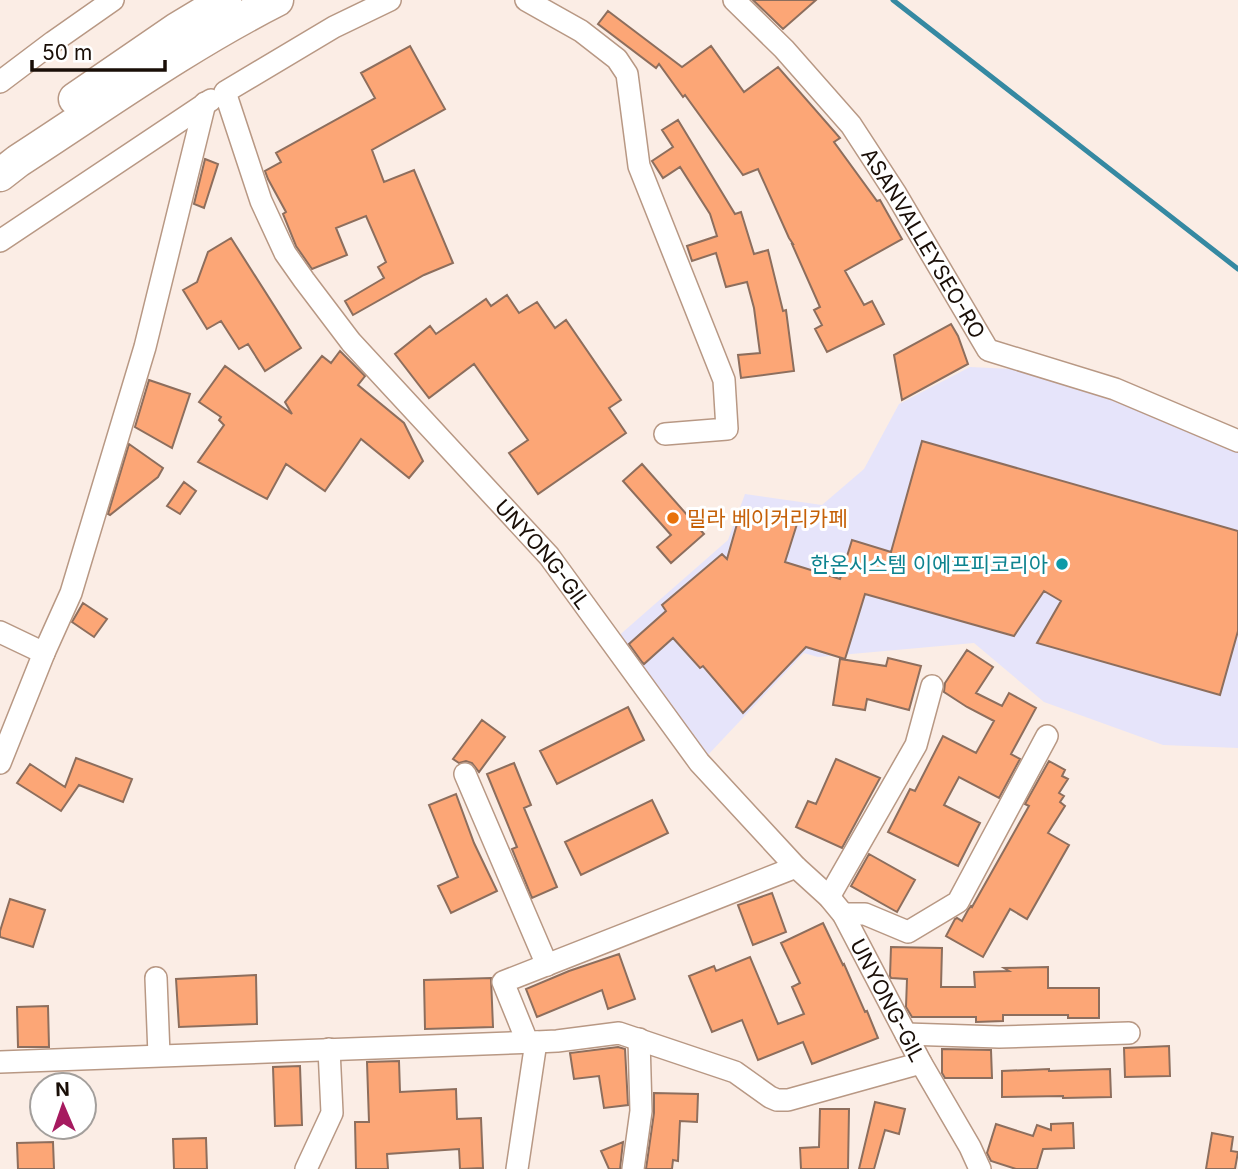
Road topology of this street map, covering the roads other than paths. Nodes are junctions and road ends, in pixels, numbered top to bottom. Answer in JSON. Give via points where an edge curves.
{"nodes":[{"id":1,"x":113,"y":0,"type":"edge"},
{"id":2,"x":225,"y":0,"type":"edge"},
{"id":3,"x":277,"y":0,"type":"edge"},
{"id":4,"x":390,"y":0,"type":"edge"},
{"id":5,"x":526,"y":0,"type":"edge"},
{"id":6,"x":734,"y":0,"type":"edge"},
{"id":7,"x":0,"y":82,"type":"edge"},
{"id":8,"x":225,"y":92,"type":"junction"},
{"id":9,"x":205,"y":103,"type":"junction"},
{"id":10,"x":0,"y":152,"type":"edge"},
{"id":11,"x":0,"y":175,"type":"edge"},
{"id":12,"x":0,"y":241,"type":"edge"},
{"id":13,"x":665,"y":435,"type":"dead end"},
{"id":14,"x":1238,"y":442,"type":"edge"},
{"id":15,"x":0,"y":632,"type":"edge"},
{"id":16,"x":44,"y":653,"type":"junction"},
{"id":17,"x":932,"y":686,"type":"dead end"},
{"id":18,"x":1047,"y":736,"type":"dead end"},
{"id":19,"x":0,"y":763,"type":"edge"},
{"id":20,"x":465,"y":774,"type":"dead end"},
{"id":21,"x":796,"y":867,"type":"junction"},
{"id":22,"x":829,"y":897,"type":"junction"},
{"id":23,"x":843,"y":914,"type":"junction"},
{"id":24,"x":547,"y":965,"type":"junction"},
{"id":25,"x":156,"y":978,"type":"dead end"},
{"id":26,"x":1129,"y":1032,"type":"dead end"},
{"id":27,"x":906,"y":1034,"type":"junction"},
{"id":28,"x":639,"y":1039,"type":"junction"},
{"id":29,"x":532,"y":1042,"type":"junction"},
{"id":30,"x":329,"y":1049,"type":"junction"},
{"id":31,"x":159,"y":1055,"type":"junction"},
{"id":32,"x":0,"y":1062,"type":"edge"},
{"id":33,"x":922,"y":1063,"type":"junction"},
{"id":34,"x":306,"y":1169,"type":"edge"},
{"id":35,"x":517,"y":1169,"type":"edge"},
{"id":36,"x":633,"y":1169,"type":"edge"},
{"id":37,"x":980,"y":1169,"type":"edge"}],
"edges":[{"from":1,"to":7,"type":"street"},
{"from":2,"to":10,"type":"highway"},
{"from":3,"to":11,"type":"highway","via":[[195,46]]},
{"from":4,"to":8,"type":"street","via":[[334,27]]},
{"from":5,"to":13,"type":"street","via":[[581,31],[617,58],[627,74],[639,166],[724,380],[727,429]]},
{"from":6,"to":14,"type":"street","name":"ASANVALLEYSEO-RO","via":[[851,125],[988,350],[1115,389]]},
{"from":8,"to":9,"type":"street"},
{"from":8,"to":21,"type":"street","name":"UNYONG-GIL","via":[[261,201],[285,253],[304,280],[351,342],[549,556],[699,762]]},
{"from":9,"to":12,"type":"street"},
{"from":9,"to":16,"type":"street","via":[[145,347],[71,593]]},
{"from":15,"to":16,"type":"street"},
{"from":16,"to":19,"type":"street"},
{"from":17,"to":22,"type":"street","via":[[916,745]]},
{"from":18,"to":23,"type":"street","via":[[958,902],[908,932],[865,914]]},
{"from":20,"to":24,"type":"street"},
{"from":21,"to":22,"type":"street","name":"UNYONG-GIL"},
{"from":21,"to":24,"type":"street"},
{"from":22,"to":23,"type":"street","name":"UNYONG-GIL"},
{"from":23,"to":27,"type":"street","name":"UNYONG-GIL"},
{"from":24,"to":29,"type":"street","via":[[503,982]]},
{"from":25,"to":31,"type":"street"},
{"from":26,"to":27,"type":"street","via":[[999,1037]]},
{"from":27,"to":33,"type":"street","name":"UNYONG-GIL"},
{"from":28,"to":29,"type":"street","via":[[619,1032]]},
{"from":28,"to":33,"type":"street","via":[[735,1072],[777,1100]]},
{"from":28,"to":36,"type":"street","via":[[641,1111]]},
{"from":29,"to":30,"type":"street"},
{"from":29,"to":35,"type":"street"},
{"from":30,"to":31,"type":"street"},
{"from":30,"to":34,"type":"street","via":[[332,1113]]},
{"from":31,"to":32,"type":"street"},
{"from":33,"to":37,"type":"street","name":"UNYONG-GIL"}]}
